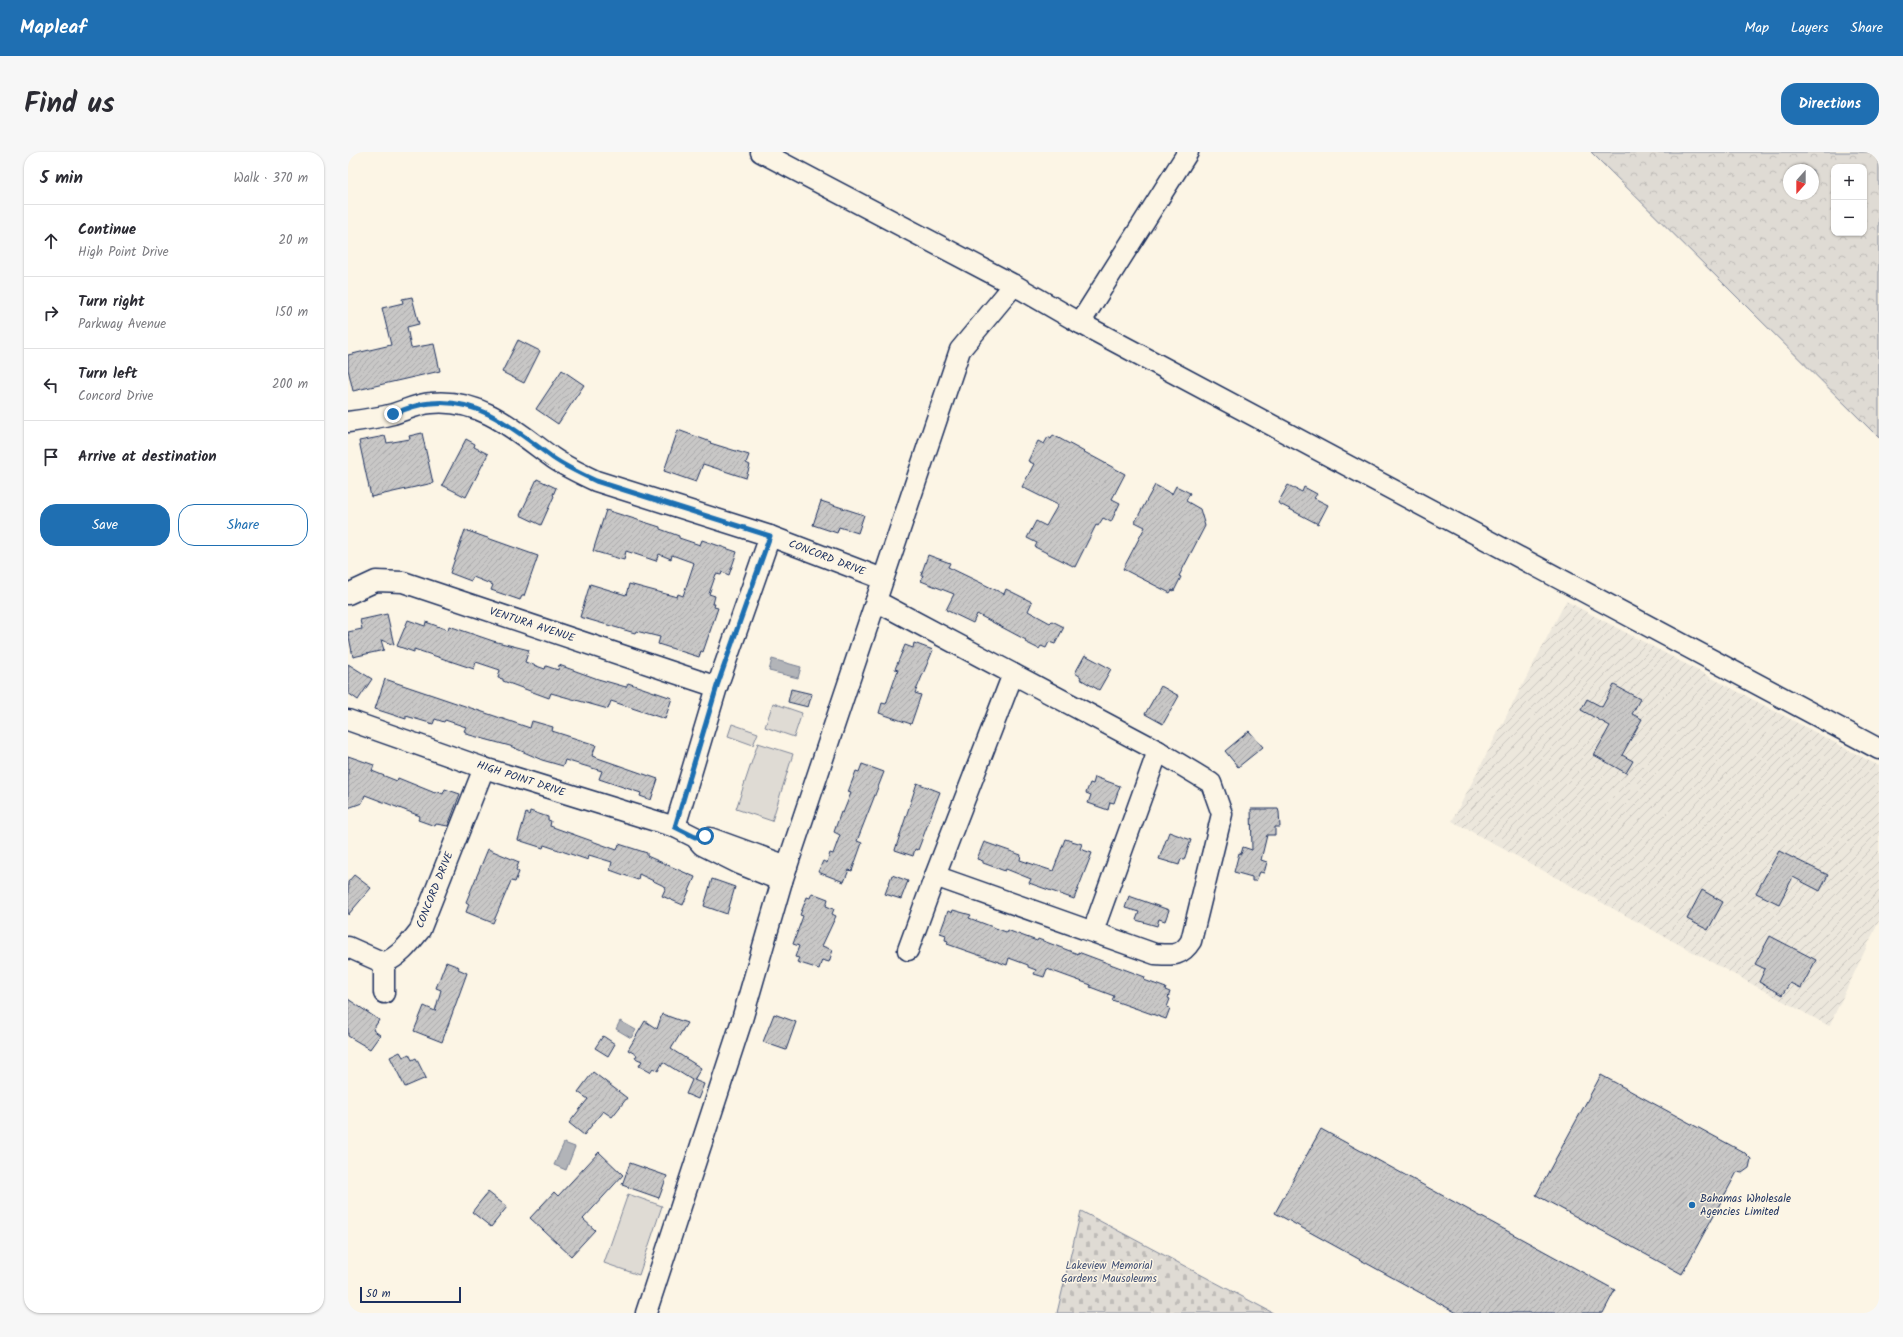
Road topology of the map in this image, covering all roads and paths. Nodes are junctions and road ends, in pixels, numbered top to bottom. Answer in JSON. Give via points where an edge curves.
{"nodes":[{"id":1,"x":761,"y":152,"type":"edge"},
{"id":2,"x":1188,"y":152,"type":"edge"},
{"id":3,"x":1014,"y":285,"type":"junction"},
{"id":4,"x":1080,"y":323,"type":"junction"},
{"id":5,"x":348,"y":422,"type":"edge"},
{"id":6,"x":770,"y":536,"type":"junction"},
{"id":7,"x":883,"y":580,"type":"junction"},
{"id":8,"x":348,"y":594,"type":"edge"},
{"id":9,"x":876,"y":601,"type":"junction"},
{"id":10,"x":1014,"y":674,"type":"junction"},
{"id":11,"x":717,"y":686,"type":"junction"},
{"id":12,"x":348,"y":720,"type":"edge"},
{"id":13,"x":1879,"y":749,"type":"edge"},
{"id":14,"x":1158,"y":751,"type":"junction"},
{"id":15,"x":484,"y":768,"type":"junction"},
{"id":16,"x":675,"y":827,"type":"junction"},
{"id":17,"x":785,"y":874,"type":"junction"},
{"id":18,"x":935,"y":876,"type":"junction"},
{"id":19,"x":1092,"y":931,"type":"junction"},
{"id":20,"x":348,"y":947,"type":"edge"},
{"id":21,"x":908,"y":950,"type":"dead end"},
{"id":22,"x":384,"y":962,"type":"junction"},
{"id":23,"x":384,"y":994,"type":"dead end"},
{"id":24,"x":646,"y":1313,"type":"edge"}],
"edges":[{"from":1,"to":3,"type":"street"},
{"from":2,"to":4,"type":"street"},
{"from":3,"to":4,"type":"street"},
{"from":3,"to":7,"type":"street","via":[[960,350]]},
{"from":4,"to":13,"type":"street"},
{"from":5,"to":6,"type":"street","name":"CONCORD DRIVE","via":[[393,414],[431,403],[465,405],[499,419],[572,470],[596,481]]},
{"from":6,"to":7,"type":"street","name":"CONCORD DRIVE"},
{"from":6,"to":11,"type":"street"},
{"from":7,"to":9,"type":"street"},
{"from":8,"to":11,"type":"street","name":"VENTURA AVENUE","via":[[376,581],[404,582]]},
{"from":9,"to":10,"type":"street"},
{"from":9,"to":17,"type":"street"},
{"from":10,"to":14,"type":"street"},
{"from":10,"to":18,"type":"street"},
{"from":11,"to":16,"type":"street"},
{"from":12,"to":15,"type":"street","name":"HIGH POINT DRIVE"},
{"from":14,"to":19,"type":"street"},
{"from":14,"to":19,"type":"street","via":[[1211,783],[1222,814],[1191,941],[1185,950],[1172,955],[1155,954]]},
{"from":15,"to":16,"type":"street","name":"HIGH POINT DRIVE"},
{"from":15,"to":22,"type":"street","name":"CONCORD DRIVE","via":[[420,930],[406,948],[393,959]]},
{"from":16,"to":17,"type":"street","name":"HIGH POINT DRIVE","via":[[695,837],[705,836],[720,840]]},
{"from":17,"to":24,"type":"street","via":[[741,1023]]},
{"from":18,"to":19,"type":"street"},
{"from":18,"to":21,"type":"street"},
{"from":20,"to":22,"type":"street"},
{"from":22,"to":23,"type":"street"}]}
